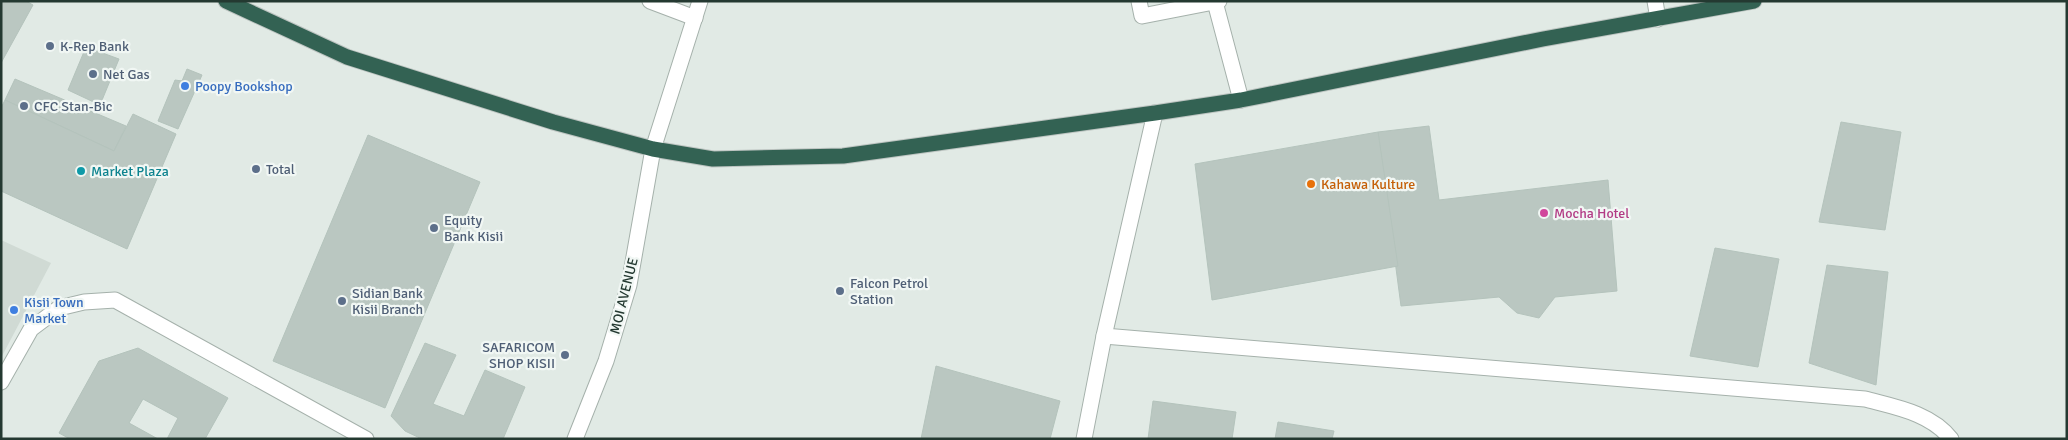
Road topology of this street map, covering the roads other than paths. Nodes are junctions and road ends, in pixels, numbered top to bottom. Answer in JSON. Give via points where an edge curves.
{"nodes":[{"id":1,"x":226,"y":1,"type":"edge"},
{"id":2,"x":650,"y":1,"type":"edge"},
{"id":3,"x":700,"y":1,"type":"edge"},
{"id":4,"x":1139,"y":1,"type":"edge"},
{"id":5,"x":1655,"y":1,"type":"edge"},
{"id":6,"x":1754,"y":1,"type":"edge"},
{"id":7,"x":1217,"y":2,"type":"edge"},
{"id":8,"x":695,"y":18,"type":"junction"},
{"id":9,"x":1658,"y":19,"type":"junction"},
{"id":10,"x":1241,"y":100,"type":"junction"},
{"id":11,"x":1155,"y":113,"type":"junction"},
{"id":12,"x":653,"y":149,"type":"junction"},
{"id":13,"x":1104,"y":336,"type":"junction"},
{"id":14,"x":1,"y":382,"type":"edge"},
{"id":15,"x":366,"y":439,"type":"edge"},
{"id":16,"x":575,"y":439,"type":"edge"},
{"id":17,"x":1084,"y":439,"type":"edge"},
{"id":18,"x":1952,"y":439,"type":"edge"}],
"edges":[{"from":1,"to":12,"type":"highway","via":[[347,57],[553,122]]},
{"from":2,"to":8,"type":"street"},
{"from":3,"to":8,"type":"street","name":"MOI AVENUE"},
{"from":4,"to":7,"type":"street","via":[[1142,16]]},
{"from":5,"to":9,"type":"street"},
{"from":6,"to":9,"type":"highway"},
{"from":7,"to":10,"type":"street"},
{"from":8,"to":12,"type":"street","name":"MOI AVENUE"},
{"from":9,"to":10,"type":"highway"},
{"from":10,"to":11,"type":"highway"},
{"from":11,"to":12,"type":"highway","via":[[843,156],[713,159]]},
{"from":11,"to":13,"type":"street"},
{"from":12,"to":16,"type":"street","name":"MOI AVENUE","via":[[629,285],[606,361]]},
{"from":13,"to":17,"type":"street"},
{"from":13,"to":18,"type":"street","via":[[1865,399],[1904,409],[1931,421]]},
{"from":14,"to":15,"type":"street","via":[[31,328],[59,308],[115,300]]}]}
